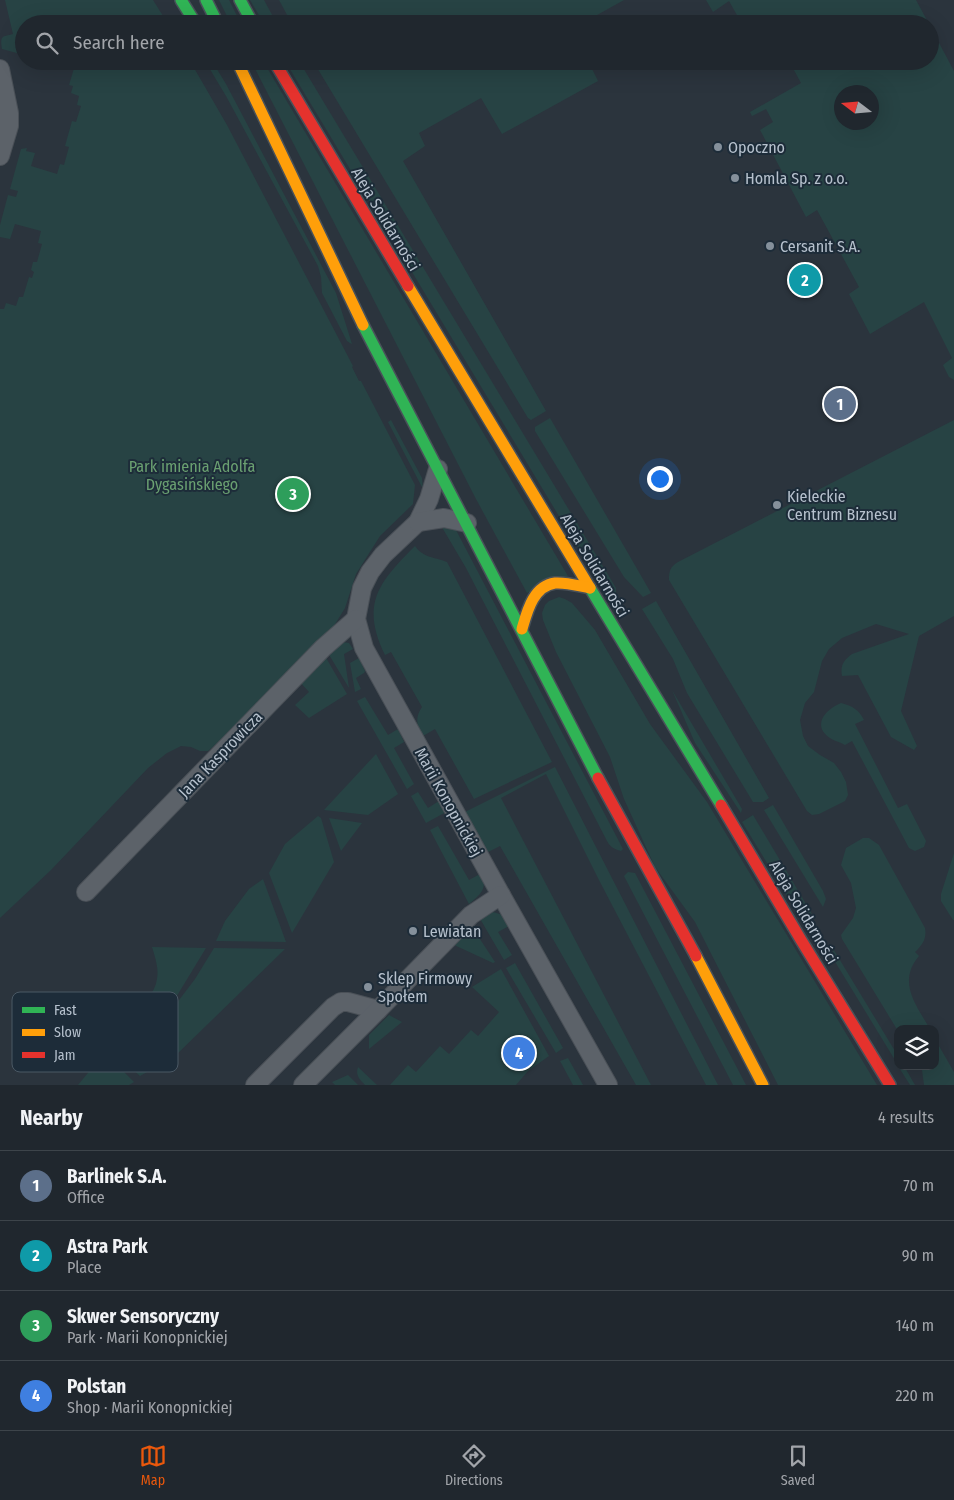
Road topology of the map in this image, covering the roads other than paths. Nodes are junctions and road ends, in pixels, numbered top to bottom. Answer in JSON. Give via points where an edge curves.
{"nodes":[{"id":1,"x":181,"y":0,"type":"edge"},
{"id":2,"x":206,"y":0,"type":"edge"},
{"id":3,"x":240,"y":0,"type":"edge"},
{"id":4,"x":190,"y":15,"type":"edge"},
{"id":5,"x":214,"y":15,"type":"edge"},
{"id":6,"x":248,"y":15,"type":"edge"},
{"id":7,"x":0,"y":69,"type":"edge"},
{"id":8,"x":241,"y":70,"type":"edge"},
{"id":9,"x":279,"y":70,"type":"edge"},
{"id":10,"x":237,"y":88,"type":"dead end"},
{"id":11,"x":279,"y":152,"type":"junction"},
{"id":12,"x":0,"y":156,"type":"edge"},
{"id":13,"x":438,"y":469,"type":"junction"},
{"id":14,"x":418,"y":522,"type":"junction"},
{"id":15,"x":467,"y":523,"type":"junction"},
{"id":16,"x":590,"y":588,"type":"junction"},
{"id":17,"x":356,"y":619,"type":"junction"},
{"id":18,"x":522,"y":630,"type":"junction"},
{"id":19,"x":86,"y":892,"type":"dead end"},
{"id":20,"x":501,"y":896,"type":"junction"},
{"id":21,"x":378,"y":1010,"type":"junction"},
{"id":22,"x":255,"y":1085,"type":"edge"},
{"id":23,"x":303,"y":1085,"type":"edge"},
{"id":24,"x":608,"y":1085,"type":"edge"},
{"id":25,"x":763,"y":1085,"type":"edge"},
{"id":26,"x":890,"y":1085,"type":"edge"}],
"edges":[{"from":1,"to":4,"type":"main road"},
{"from":2,"to":5,"type":"main road"},
{"from":3,"to":6,"type":"main road"},
{"from":7,"to":12,"type":"street","via":[[9,114],[9,126]]},
{"from":8,"to":11,"type":"main road"},
{"from":9,"to":16,"type":"main road","name":"Aleja Solidarności"},
{"from":10,"to":11,"type":"main road"},
{"from":11,"to":13,"type":"main road"},
{"from":13,"to":14,"type":"street","name":"Marii Konopnickiej"},
{"from":13,"to":15,"type":"main road"},
{"from":14,"to":15,"type":"street","via":[[444,518]]},
{"from":14,"to":17,"type":"street","name":"Marii Konopnickiej","via":[[370,572],[362,588]]},
{"from":15,"to":18,"type":"main road"},
{"from":16,"to":18,"type":"main road","via":[[551,584],[540,590],[532,600]]},
{"from":16,"to":26,"type":"main road","name":"Aleja Solidarności"},
{"from":17,"to":19,"type":"street","name":"Jana Kasprowicza","via":[[323,648]]},
{"from":17,"to":20,"type":"street","name":"Marii Konopnickiej","via":[[364,648]]},
{"from":18,"to":25,"type":"main road"},
{"from":20,"to":21,"type":"street","via":[[471,915]]},
{"from":20,"to":24,"type":"street","name":"Marii Konopnickiej"},
{"from":21,"to":22,"type":"street","via":[[348,1002],[333,1007]]},
{"from":21,"to":23,"type":"street"}]}
